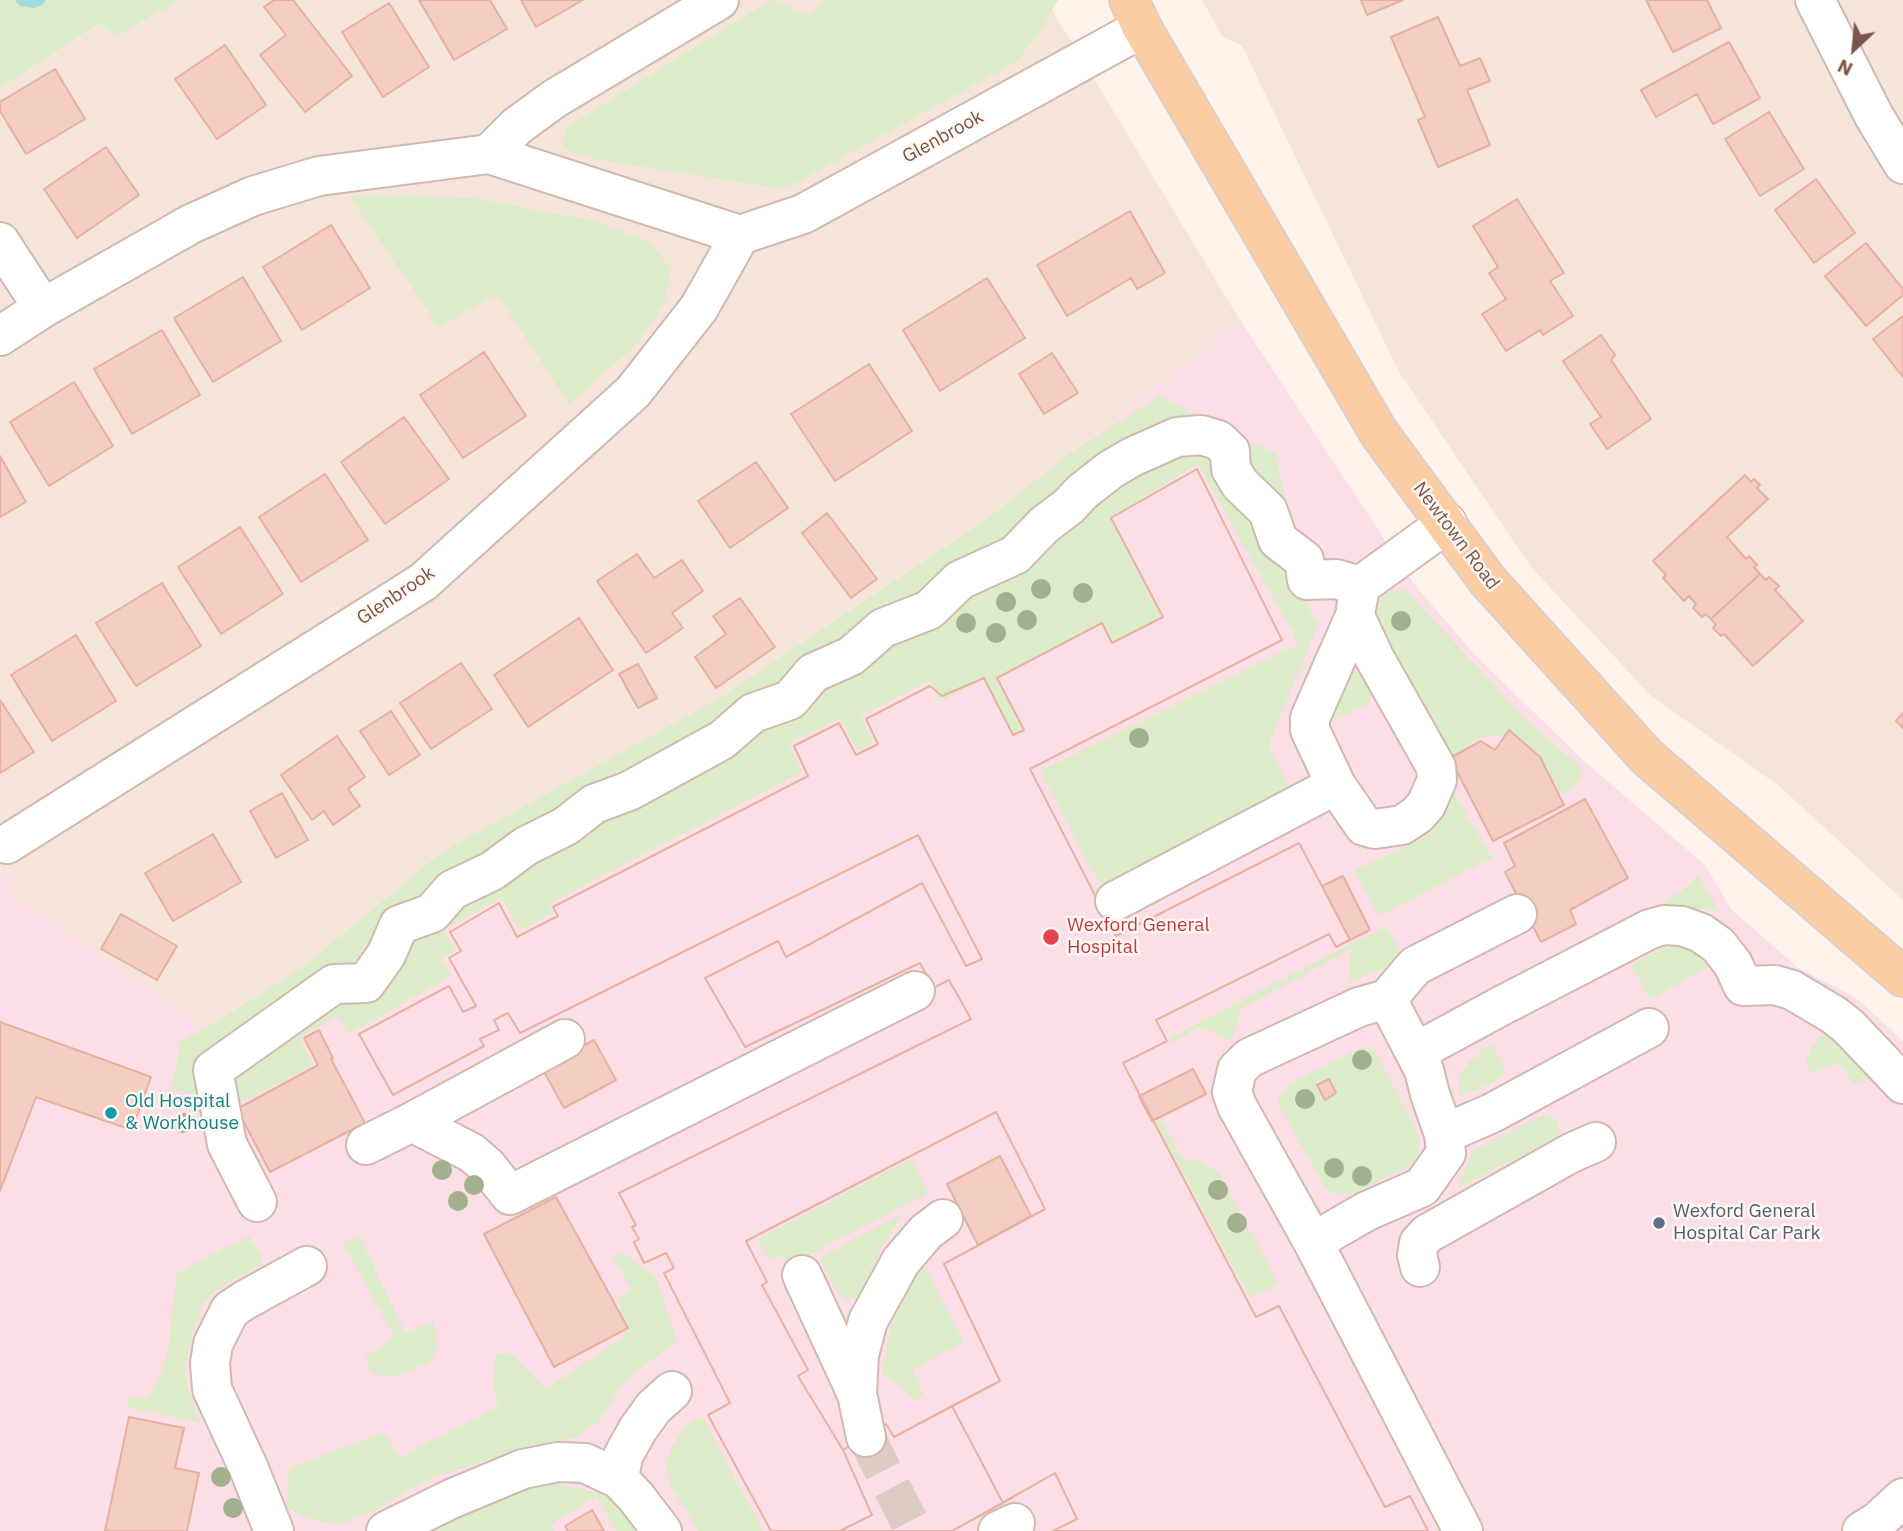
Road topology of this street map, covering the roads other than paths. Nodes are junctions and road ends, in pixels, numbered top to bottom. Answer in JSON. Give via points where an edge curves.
{"nodes":[{"id":1,"x":719,"y":0,"type":"edge"},
{"id":2,"x":1815,"y":0,"type":"edge"},
{"id":3,"x":1135,"y":14,"type":"edge"},
{"id":4,"x":489,"y":154,"type":"junction"},
{"id":5,"x":1903,"y":164,"type":"edge"},
{"id":6,"x":740,"y":235,"type":"junction"},
{"id":7,"x":0,"y":242,"type":"edge"},
{"id":8,"x":43,"y":308,"type":"junction"},
{"id":9,"x":0,"y":336,"type":"edge"},
{"id":10,"x":1447,"y":523,"type":"junction"},
{"id":11,"x":1358,"y":601,"type":"junction"},
{"id":12,"x":1336,"y":785,"type":"junction"},
{"id":13,"x":7,"y":844,"type":"dead end"},
{"id":14,"x":1115,"y":901,"type":"dead end"},
{"id":15,"x":1517,"y":914,"type":"dead end"},
{"id":16,"x":1903,"y":976,"type":"edge"},
{"id":17,"x":915,"y":991,"type":"dead end"},
{"id":18,"x":1387,"y":999,"type":"junction"},
{"id":19,"x":1649,"y":1028,"type":"dead end"},
{"id":20,"x":565,"y":1039,"type":"dead end"},
{"id":21,"x":1416,"y":1052,"type":"junction"},
{"id":22,"x":1903,"y":1084,"type":"edge"},
{"id":23,"x":412,"y":1122,"type":"junction"},
{"id":24,"x":1444,"y":1134,"type":"junction"},
{"id":25,"x":1596,"y":1142,"type":"dead end"},
{"id":26,"x":366,"y":1145,"type":"dead end"},
{"id":27,"x":257,"y":1202,"type":"dead end"},
{"id":28,"x":943,"y":1219,"type":"dead end"},
{"id":29,"x":1313,"y":1242,"type":"junction"},
{"id":30,"x":307,"y":1266,"type":"dead end"},
{"id":31,"x":1420,"y":1267,"type":"dead end"},
{"id":32,"x":802,"y":1275,"type":"dead end"},
{"id":33,"x":672,"y":1391,"type":"dead end"},
{"id":34,"x":857,"y":1394,"type":"junction"},
{"id":35,"x":866,"y":1437,"type":"tunnel mouth"},
{"id":36,"x":619,"y":1479,"type":"junction"},
{"id":37,"x":1903,"y":1499,"type":"edge"},
{"id":38,"x":274,"y":1531,"type":"edge"},
{"id":39,"x":386,"y":1531,"type":"edge"},
{"id":40,"x":662,"y":1531,"type":"edge"},
{"id":41,"x":1463,"y":1531,"type":"edge"},
{"id":42,"x":1862,"y":1531,"type":"edge"}],
"edges":[{"from":1,"to":4,"type":"street","via":[[554,99]]},
{"from":2,"to":5,"type":"street"},
{"from":3,"to":6,"type":"street","name":"Glenbrook","via":[[803,214]]},
{"from":3,"to":10,"type":"main road","name":"Newtown Road","via":[[1379,433]]},
{"from":4,"to":6,"type":"street"},
{"from":4,"to":8,"type":"street","via":[[319,176],[253,196],[191,224]]},
{"from":6,"to":13,"type":"street","name":"Glenbrook","via":[[699,308],[633,392],[422,582]]},
{"from":7,"to":8,"type":"street"},
{"from":8,"to":9,"type":"street"},
{"from":10,"to":11,"type":"street"},
{"from":10,"to":16,"type":"main road","name":"Newtown Road","via":[[1488,581],[1647,757]]},
{"from":11,"to":12,"type":"street","via":[[1310,718],[1310,730]]},
{"from":11,"to":12,"type":"street","via":[[1374,657],[1436,767],[1437,780],[1418,814],[1402,825],[1375,829],[1364,826]]},
{"from":11,"to":27,"type":"street","via":[[1336,579],[1307,580],[1304,560],[1278,540],[1268,511],[1240,484],[1231,469],[1230,451],[1218,440],[1202,435],[1177,437],[1132,457],[1082,492],[1015,555],[960,580],[929,610],[883,628],[850,656],[813,673],[790,700],[753,713],[722,740],[629,791],[594,804],[492,871],[452,890],[432,913],[399,925],[386,956],[366,983],[334,984],[213,1070],[227,1144]]},
{"from":12,"to":14,"type":"street"},
{"from":15,"to":18,"type":"street","via":[[1415,966]]},
{"from":17,"to":23,"type":"street","via":[[510,1195],[472,1153]]},
{"from":18,"to":21,"type":"street"},
{"from":18,"to":29,"type":"street","via":[[1359,1007],[1249,1058],[1233,1080],[1237,1106]]},
{"from":19,"to":24,"type":"street"},
{"from":20,"to":23,"type":"street"},
{"from":21,"to":22,"type":"street","via":[[1650,929],[1682,926],[1718,945],[1743,986],[1775,985],[1792,990],[1834,1016]]},
{"from":21,"to":24,"type":"street"},
{"from":23,"to":26,"type":"street"},
{"from":24,"to":29,"type":"street","via":[[1446,1153],[1422,1188],[1367,1211]]},
{"from":25,"to":31,"type":"street","via":[[1427,1234],[1419,1244]]},
{"from":28,"to":34,"type":"street","via":[[901,1261],[868,1321],[859,1355]]},
{"from":29,"to":41,"type":"street"},
{"from":30,"to":38,"type":"street","via":[[230,1310],[213,1344],[210,1363],[212,1389]]},
{"from":32,"to":34,"type":"street"},
{"from":33,"to":36,"type":"street","via":[[638,1429],[623,1456]]},
{"from":34,"to":35,"type":"street"},
{"from":36,"to":39,"type":"street","via":[[585,1463],[558,1462],[523,1469]]},
{"from":36,"to":40,"type":"street"},
{"from":37,"to":42,"type":"street"}]}
